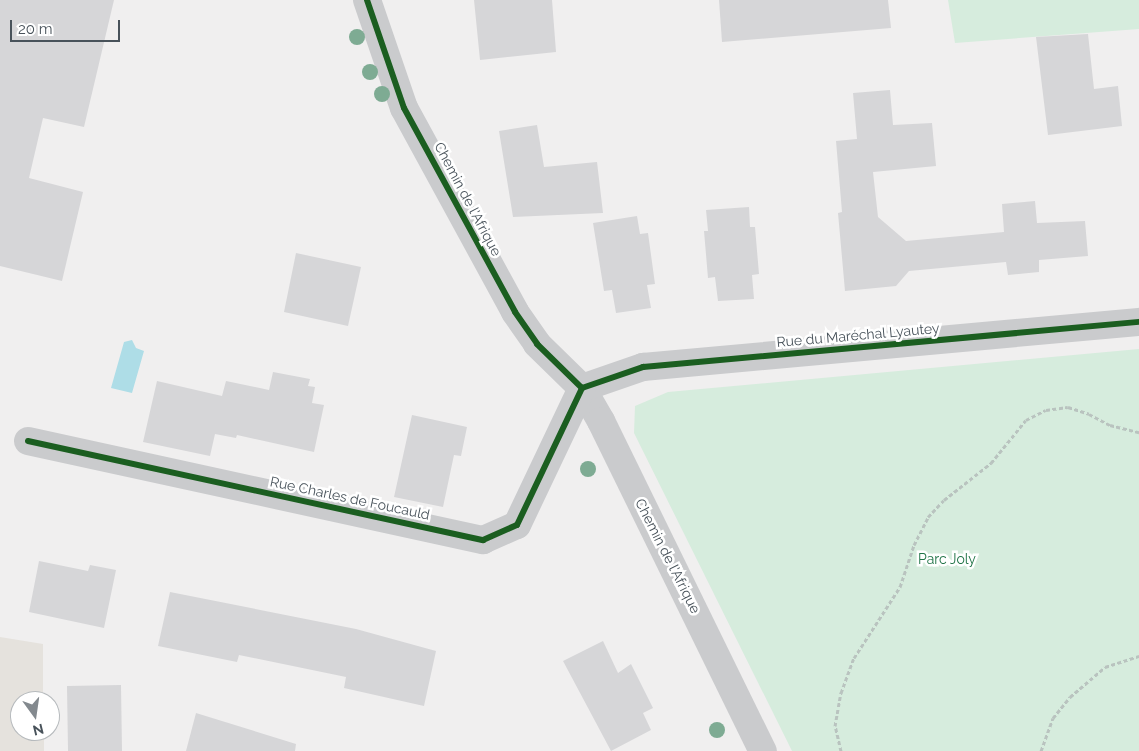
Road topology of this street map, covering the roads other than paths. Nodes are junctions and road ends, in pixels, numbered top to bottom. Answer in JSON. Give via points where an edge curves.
{"nodes":[{"id":1,"x":367,"y":0,"type":"edge"},
{"id":2,"x":1139,"y":322,"type":"edge"},
{"id":3,"x":582,"y":388,"type":"junction"},
{"id":4,"x":28,"y":441,"type":"dead end"},
{"id":5,"x":763,"y":751,"type":"edge"}],
"edges":[{"from":1,"to":3,"type":"street","name":"Chemin de l'Afrique","via":[[404,108],[515,312],[538,344]]},
{"from":2,"to":3,"type":"street","name":"Rue du Maréchal Lyautey","via":[[643,367]]},
{"from":3,"to":4,"type":"street","name":"Rue Charles de Foucauld","via":[[517,525],[483,540]]},
{"from":3,"to":5,"type":"street","name":"Chemin de l'Afrique"}]}
